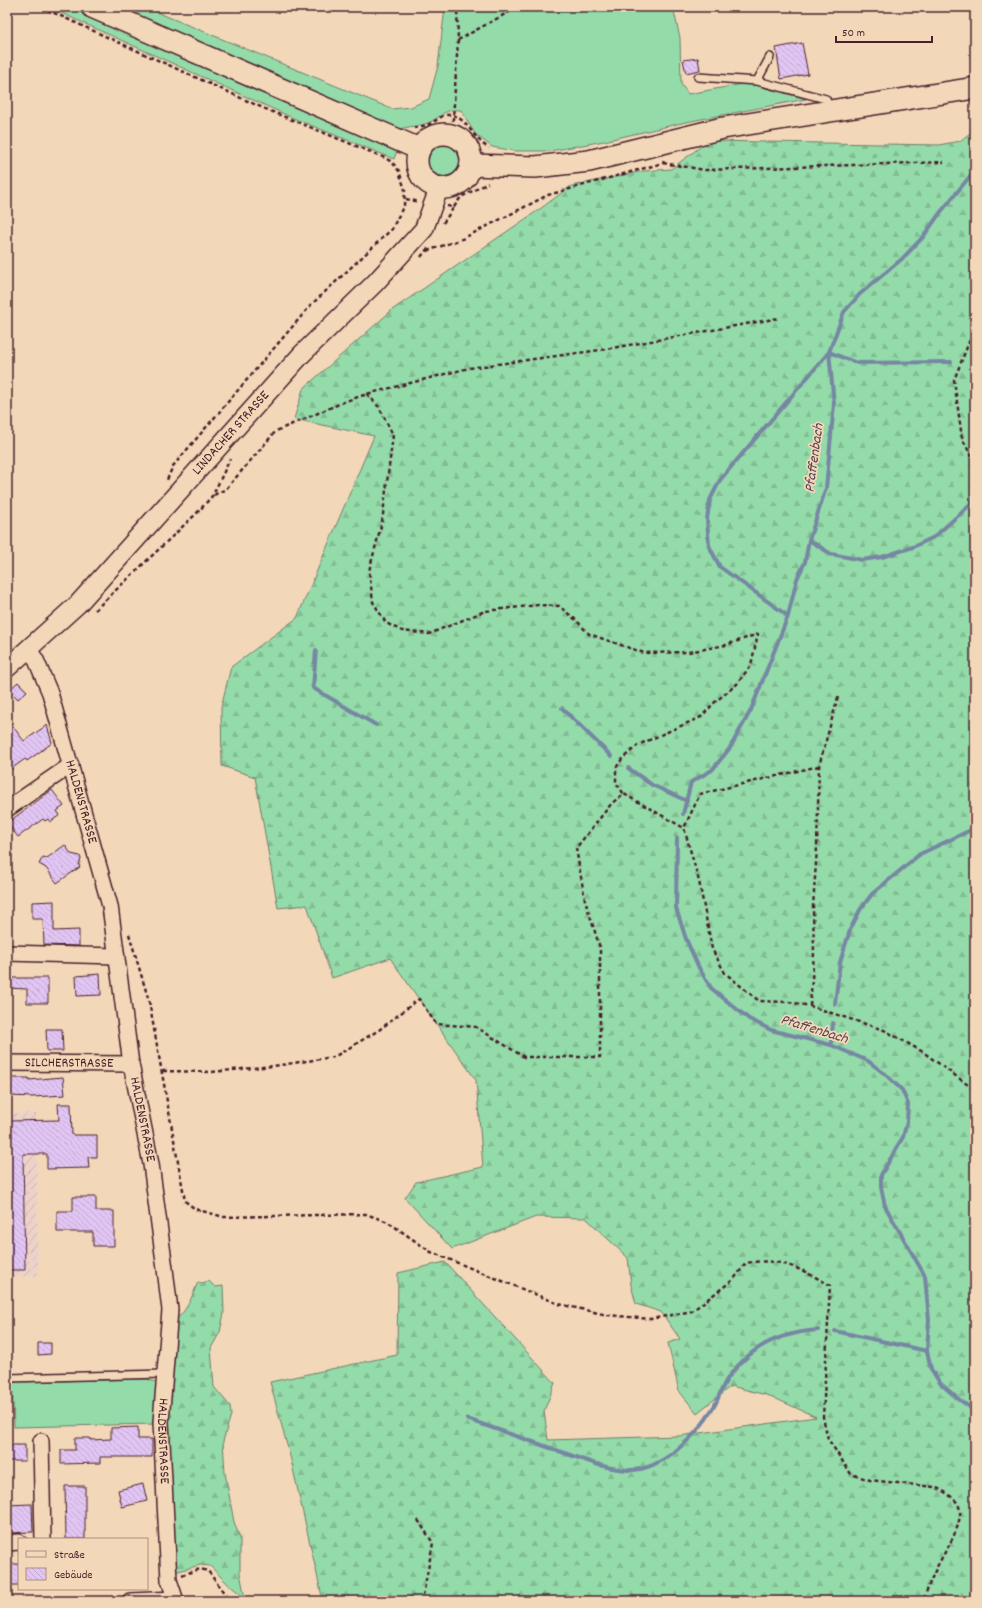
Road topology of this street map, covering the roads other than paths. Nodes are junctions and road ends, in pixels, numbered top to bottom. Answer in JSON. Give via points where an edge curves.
{"nodes":[{"id":1,"x":92,"y":7,"type":"edge"},
{"id":2,"x":770,"y":56,"type":"dead end"},
{"id":3,"x":698,"y":77,"type":"dead end"},
{"id":4,"x":757,"y":81,"type":"junction"},
{"id":5,"x":975,"y":88,"type":"edge"},
{"id":6,"x":830,"y":112,"type":"junction"},
{"id":7,"x":419,"y":149,"type":"junction"},
{"id":8,"x":471,"y":165,"type":"junction"},
{"id":9,"x":439,"y":188,"type":"junction"},
{"id":10,"x":29,"y":649,"type":"junction"},
{"id":11,"x":7,"y":668,"type":"edge"},
{"id":12,"x":71,"y":765,"type":"junction"},
{"id":13,"x":7,"y":809,"type":"edge"},
{"id":14,"x":7,"y":953,"type":"edge"},
{"id":15,"x":116,"y":956,"type":"junction"},
{"id":16,"x":7,"y":1063,"type":"edge"},
{"id":17,"x":130,"y":1064,"type":"junction"},
{"id":18,"x":164,"y":1374,"type":"junction"},
{"id":19,"x":7,"y":1378,"type":"edge"},
{"id":20,"x":41,"y":1441,"type":"dead end"},
{"id":21,"x":43,"y":1538,"type":"edge"},
{"id":22,"x":18,"y":1542,"type":"edge"},
{"id":23,"x":7,"y":1543,"type":"edge"},
{"id":24,"x":175,"y":1600,"type":"edge"},
{"id":25,"x":130,"y":1601,"type":"edge"}],
"edges":[{"from":1,"to":7,"type":"main road"},
{"from":2,"to":4,"type":"lane"},
{"from":3,"to":4,"type":"lane"},
{"from":4,"to":6,"type":"lane","via":[[826,100]]},
{"from":5,"to":6,"type":"main road"},
{"from":6,"to":8,"type":"main road","via":[[723,128],[590,161],[535,167]]},
{"from":7,"to":8,"type":"main road","via":[[431,137],[441,134],[452,135],[467,147]]},
{"from":7,"to":9,"type":"main road","via":[[416,162],[418,171],[430,185]]},
{"from":8,"to":9,"type":"main road","via":[[463,181],[456,186]]},
{"from":9,"to":10,"type":"street","name":"LINDACHER STRASSE","via":[[424,229],[375,283],[302,354],[78,604]]},
{"from":10,"to":11,"type":"street","name":"LINDACHER STRASSE"},
{"from":10,"to":12,"type":"street","name":"HALDENSTRASSE","via":[[50,693]]},
{"from":12,"to":13,"type":"street"},
{"from":12,"to":15,"type":"street","name":"HALDENSTRASSE","via":[[110,906]]},
{"from":14,"to":15,"type":"street"},
{"from":15,"to":17,"type":"street","name":"HALDENSTRASSE"},
{"from":16,"to":17,"type":"street","name":"SILCHERSTRASSE"},
{"from":17,"to":18,"type":"street","name":"HALDENSTRASSE","via":[[151,1164],[170,1310]]},
{"from":18,"to":19,"type":"lane"},
{"from":18,"to":24,"type":"street","name":"HALDENSTRASSE","via":[[161,1422],[169,1580]]},
{"from":20,"to":21,"type":"street"},
{"from":22,"to":23,"type":"street"},
{"from":24,"to":25,"type":"street"}]}
